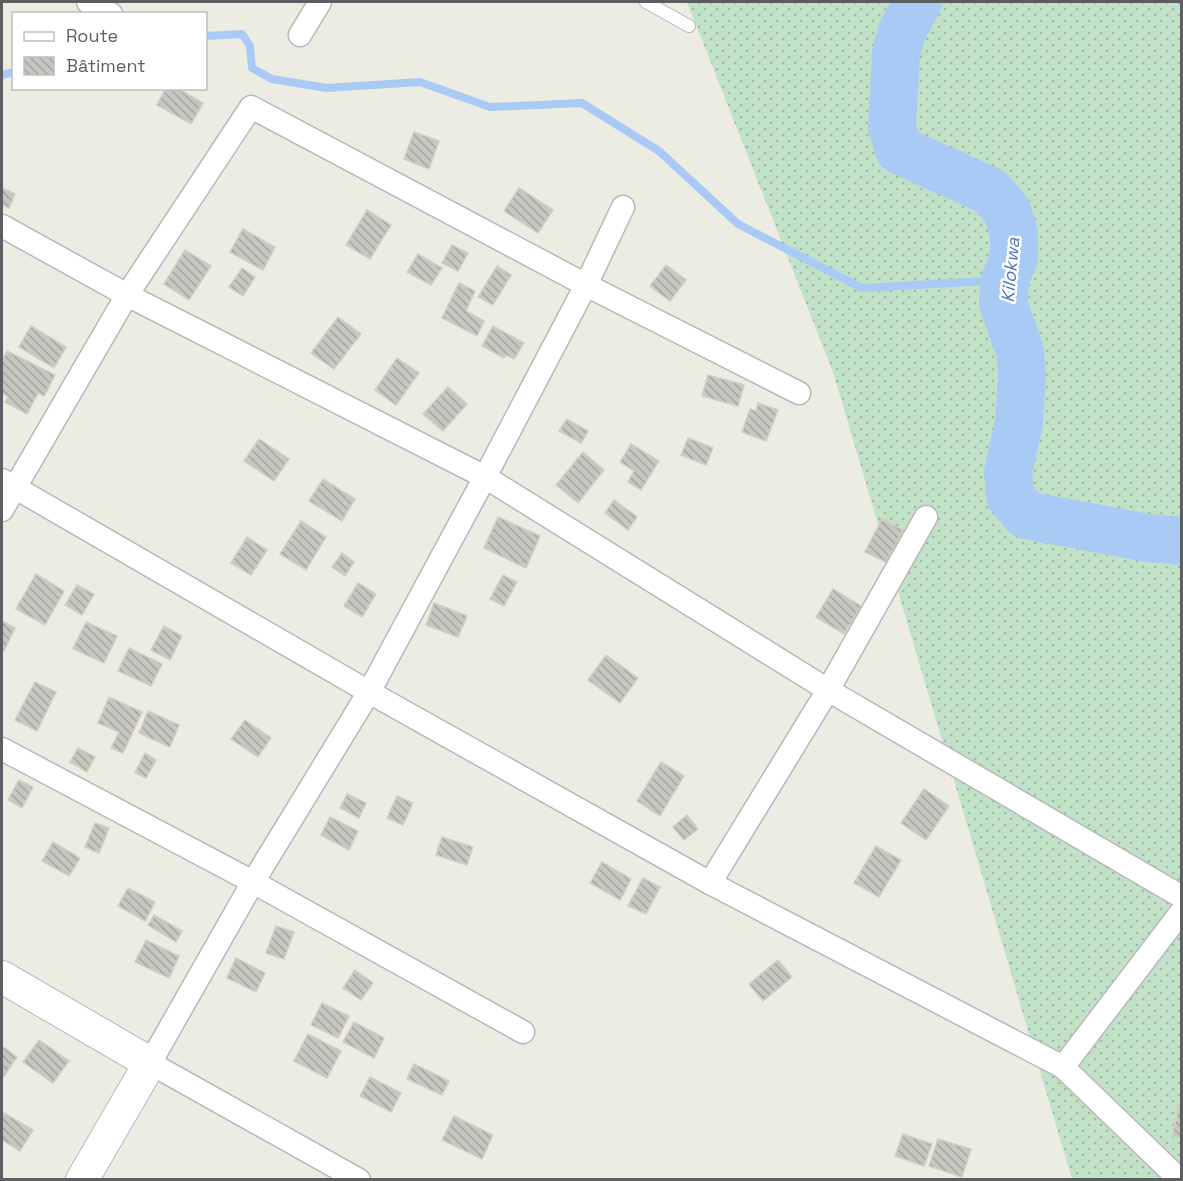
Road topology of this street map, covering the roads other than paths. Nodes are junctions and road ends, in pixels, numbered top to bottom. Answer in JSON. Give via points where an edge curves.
{"nodes":[{"id":1,"x":88,"y":2,"type":"edge"},
{"id":2,"x":320,"y":2,"type":"edge"},
{"id":3,"x":646,"y":2,"type":"edge"},
{"id":4,"x":107,"y":12,"type":"edge"},
{"id":5,"x":689,"y":26,"type":"dead end"},
{"id":6,"x":300,"y":35,"type":"dead end"},
{"id":7,"x":623,"y":207,"type":"dead end"},
{"id":8,"x":2,"y":226,"type":"edge"},
{"id":9,"x":586,"y":285,"type":"junction"},
{"id":10,"x":127,"y":295,"type":"junction"},
{"id":11,"x":800,"y":393,"type":"dead end"},
{"id":12,"x":485,"y":477,"type":"junction"},
{"id":13,"x":8,"y":483,"type":"edge"},
{"id":14,"x":2,"y":510,"type":"edge"},
{"id":15,"x":926,"y":517,"type":"dead end"},
{"id":16,"x":828,"y":690,"type":"junction"},
{"id":17,"x":369,"y":692,"type":"junction"},
{"id":18,"x":2,"y":749,"type":"edge"},
{"id":19,"x":252,"y":882,"type":"junction"},
{"id":20,"x":710,"y":883,"type":"junction"},
{"id":21,"x":1182,"y":897,"type":"edge"},
{"id":22,"x":1182,"y":911,"type":"edge"},
{"id":23,"x":2,"y":977,"type":"edge"},
{"id":24,"x":523,"y":1032,"type":"dead end"},
{"id":25,"x":150,"y":1063,"type":"junction"},
{"id":26,"x":1064,"y":1067,"type":"junction"},
{"id":27,"x":82,"y":1179,"type":"edge"},
{"id":28,"x":359,"y":1179,"type":"edge"},
{"id":29,"x":1180,"y":1179,"type":"edge"}],
"edges":[{"from":1,"to":4,"type":"street"},
{"from":2,"to":6,"type":"street"},
{"from":3,"to":5,"type":"lane"},
{"from":7,"to":9,"type":"street"},
{"from":8,"to":10,"type":"street"},
{"from":9,"to":10,"type":"street","via":[[251,107]]},
{"from":9,"to":11,"type":"street"},
{"from":9,"to":12,"type":"street"},
{"from":10,"to":12,"type":"street"},
{"from":10,"to":13,"type":"street"},
{"from":12,"to":16,"type":"street"},
{"from":12,"to":17,"type":"street"},
{"from":13,"to":14,"type":"street"},
{"from":13,"to":17,"type":"street"},
{"from":15,"to":16,"type":"street"},
{"from":16,"to":20,"type":"street"},
{"from":16,"to":21,"type":"street"},
{"from":17,"to":19,"type":"street"},
{"from":17,"to":20,"type":"street"},
{"from":18,"to":19,"type":"street"},
{"from":19,"to":24,"type":"street"},
{"from":19,"to":25,"type":"street"},
{"from":20,"to":26,"type":"street"},
{"from":22,"to":26,"type":"street"},
{"from":23,"to":25,"type":"street"},
{"from":25,"to":27,"type":"street"},
{"from":25,"to":28,"type":"street"},
{"from":26,"to":29,"type":"street"}]}
